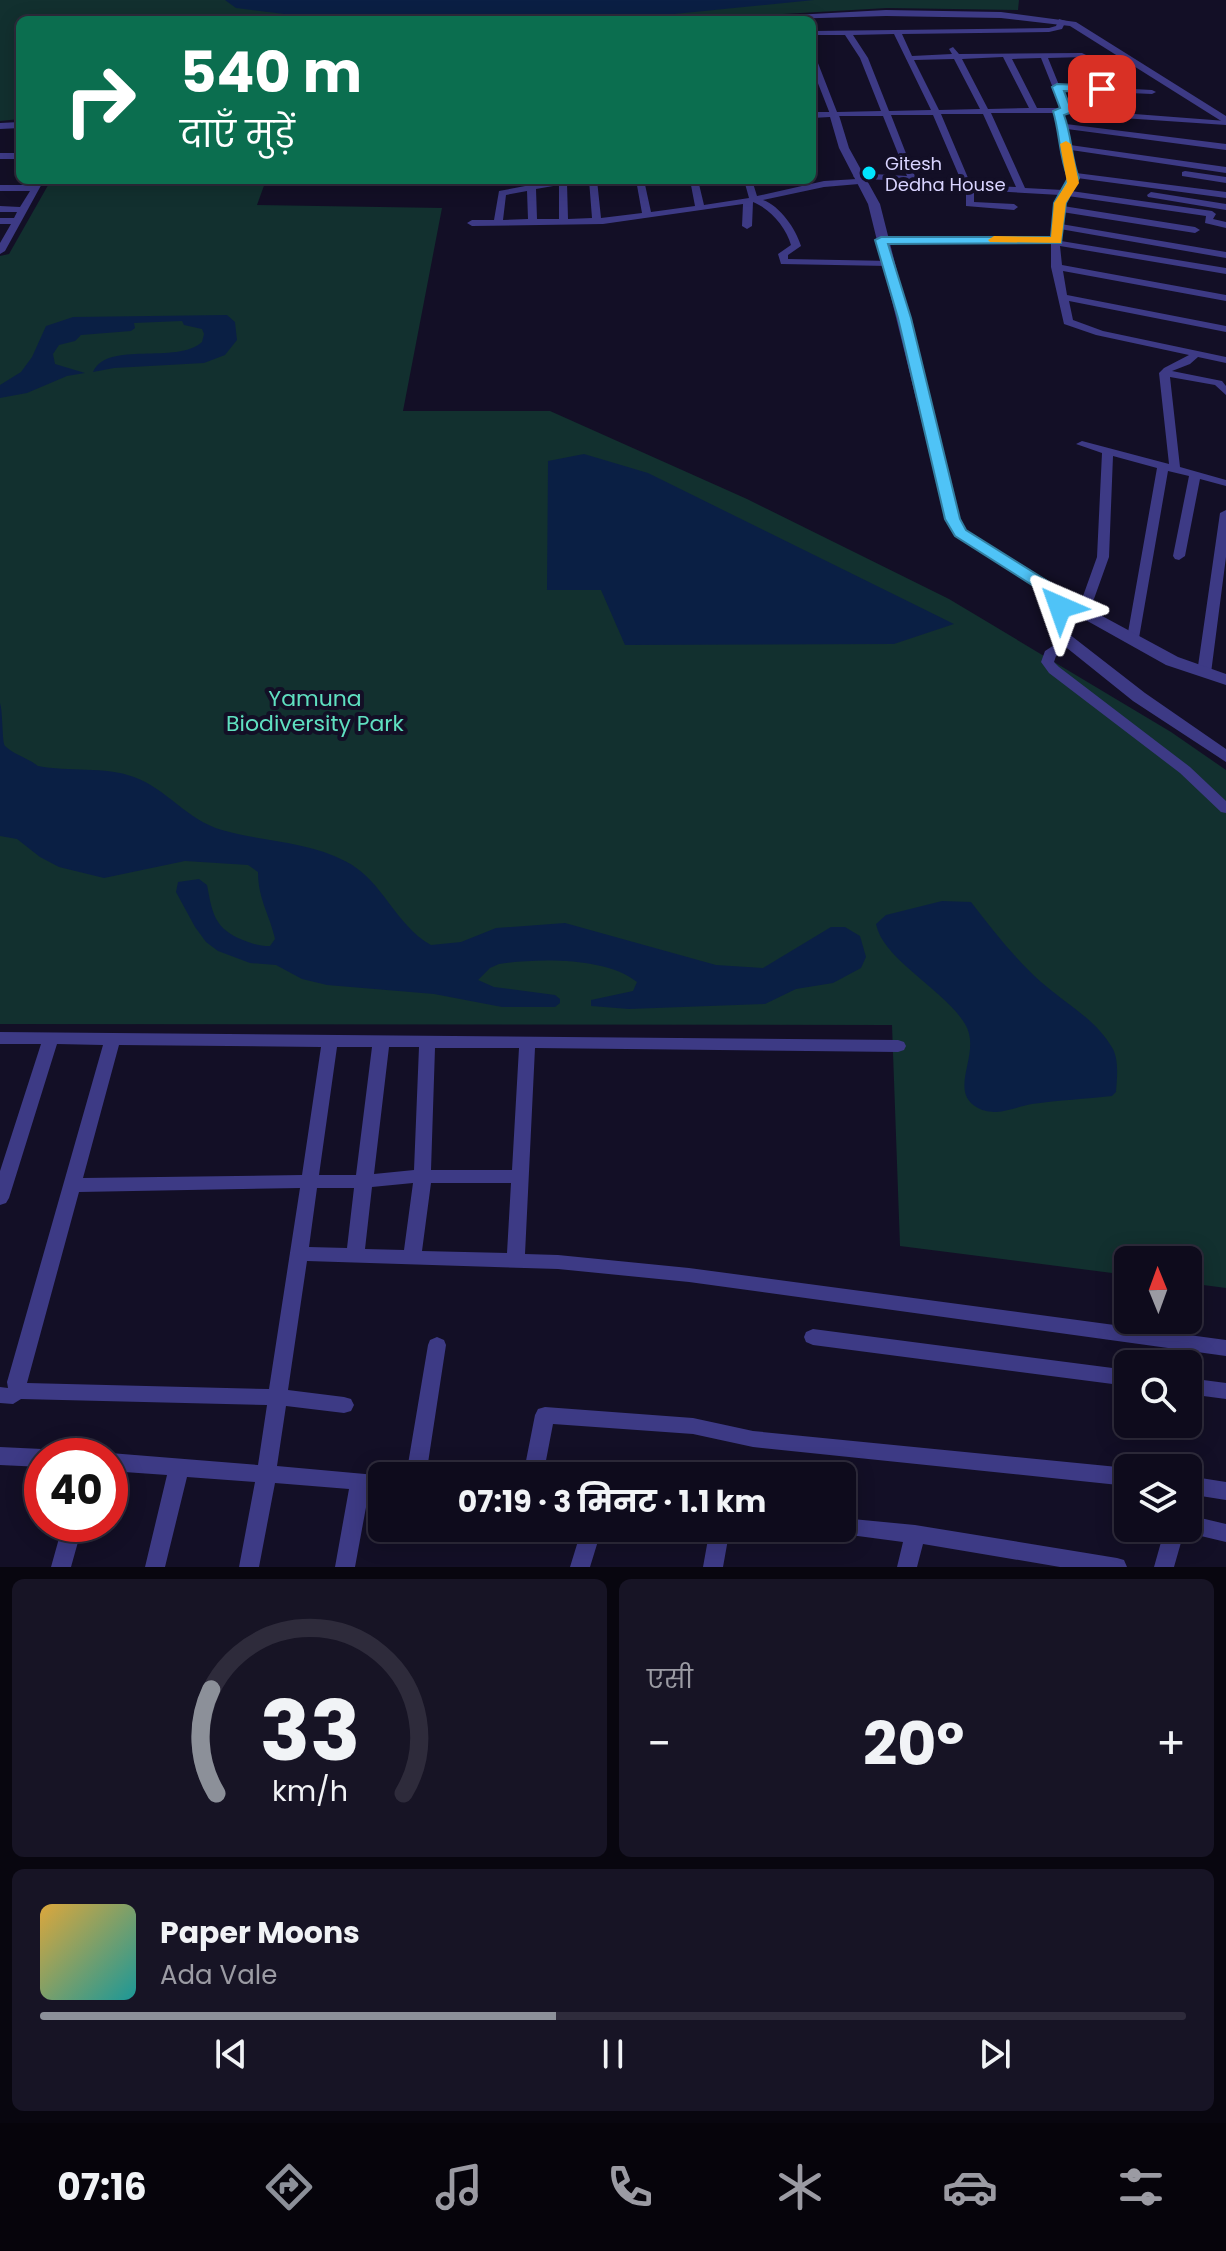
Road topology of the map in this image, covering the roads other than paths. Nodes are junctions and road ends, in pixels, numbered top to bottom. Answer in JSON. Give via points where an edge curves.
{"nodes":[{"id":1,"x":816,"y":18,"type":"edge"},
{"id":2,"x":1062,"y":21,"type":"junction"},
{"id":3,"x":897,"y":32,"type":"junction"},
{"id":4,"x":816,"y":33,"type":"edge"},
{"id":5,"x":850,"y":36,"type":"junction"},
{"id":6,"x":816,"y":40,"type":"edge"},
{"id":7,"x":955,"y":52,"type":"junction"},
{"id":8,"x":1009,"y":55,"type":"junction"},
{"id":9,"x":1043,"y":55,"type":"junction"},
{"id":10,"x":1082,"y":55,"type":"dead end"},
{"id":11,"x":908,"y":58,"type":"junction"},
{"id":12,"x":816,"y":68,"type":"edge"},
{"id":13,"x":1057,"y":87,"type":"junction"},
{"id":14,"x":1152,"y":92,"type":"dead end"},
{"id":15,"x":1034,"y":110,"type":"junction"},
{"id":16,"x":933,"y":111,"type":"junction"},
{"id":17,"x":984,"y":111,"type":"junction"},
{"id":18,"x":884,"y":112,"type":"junction"},
{"id":19,"x":834,"y":114,"type":"junction"},
{"id":20,"x":816,"y":115,"type":"edge"},
{"id":21,"x":1063,"y":120,"type":"junction"},
{"id":22,"x":1223,"y":123,"type":"edge"},
{"id":23,"x":1131,"y":128,"type":"dead end"},
{"id":24,"x":1226,"y":130,"type":"edge"},
{"id":25,"x":1066,"y":147,"type":"junction"},
{"id":26,"x":1226,"y":147,"type":"edge"},
{"id":27,"x":1226,"y":153,"type":"edge"},
{"id":28,"x":1226,"y":170,"type":"edge"},
{"id":29,"x":1185,"y":174,"type":"dead end"},
{"id":30,"x":858,"y":179,"type":"junction"},
{"id":31,"x":1072,"y":179,"type":"junction"},
{"id":32,"x":1226,"y":180,"type":"edge"},
{"id":33,"x":816,"y":183,"type":"edge"},
{"id":34,"x":38,"y":184,"type":"edge"},
{"id":35,"x":549,"y":184,"type":"edge"},
{"id":36,"x":567,"y":184,"type":"edge"},
{"id":37,"x":593,"y":184,"type":"edge"},
{"id":38,"x":641,"y":184,"type":"edge"},
{"id":39,"x":695,"y":184,"type":"edge"},
{"id":40,"x":749,"y":184,"type":"edge"},
{"id":41,"x":806,"y":184,"type":"edge"},
{"id":42,"x":531,"y":187,"type":"junction"},
{"id":43,"x":967,"y":187,"type":"junction"},
{"id":44,"x":0,"y":188,"type":"edge"},
{"id":45,"x":1022,"y":190,"type":"junction"},
{"id":46,"x":1064,"y":193,"type":"junction"},
{"id":47,"x":1226,"y":195,"type":"edge"},
{"id":48,"x":751,"y":199,"type":"junction"},
{"id":49,"x":1014,"y":207,"type":"dead end"},
{"id":50,"x":1223,"y":207,"type":"edge"},
{"id":51,"x":700,"y":208,"type":"junction"},
{"id":52,"x":0,"y":209,"type":"edge"},
{"id":53,"x":1059,"y":209,"type":"junction"},
{"id":54,"x":24,"y":210,"type":"junction"},
{"id":55,"x":647,"y":216,"type":"junction"},
{"id":56,"x":1209,"y":217,"type":"junction"},
{"id":57,"x":0,"y":221,"type":"edge"},
{"id":58,"x":18,"y":221,"type":"junction"},
{"id":59,"x":597,"y":221,"type":"junction"},
{"id":60,"x":498,"y":222,"type":"junction"},
{"id":61,"x":533,"y":222,"type":"junction"},
{"id":62,"x":564,"y":222,"type":"junction"},
{"id":63,"x":472,"y":223,"type":"dead end"},
{"id":64,"x":1226,"y":225,"type":"edge"},
{"id":65,"x":747,"y":226,"type":"dead end"},
{"id":66,"x":1056,"y":226,"type":"junction"},
{"id":67,"x":1195,"y":230,"type":"junction"},
{"id":68,"x":881,"y":240,"type":"junction"},
{"id":69,"x":1056,"y":242,"type":"junction"},
{"id":70,"x":1185,"y":248,"type":"junction"},
{"id":71,"x":0,"y":251,"type":"edge"},
{"id":72,"x":1226,"y":255,"type":"edge"},
{"id":73,"x":888,"y":263,"type":"junction"},
{"id":74,"x":1056,"y":267,"type":"junction"},
{"id":75,"x":1226,"y":271,"type":"edge"},
{"id":76,"x":1063,"y":297,"type":"junction"},
{"id":77,"x":1226,"y":298,"type":"edge"},
{"id":78,"x":1226,"y":329,"type":"edge"},
{"id":79,"x":1195,"y":354,"type":"junction"},
{"id":80,"x":1226,"y":360,"type":"edge"},
{"id":81,"x":1164,"y":373,"type":"junction"},
{"id":82,"x":1226,"y":392,"type":"edge"},
{"id":83,"x":1082,"y":444,"type":"dead end"},
{"id":84,"x":1108,"y":451,"type":"junction"},
{"id":85,"x":1169,"y":468,"type":"junction"},
{"id":86,"x":1195,"y":475,"type":"junction"},
{"id":87,"x":1226,"y":483,"type":"edge"},
{"id":88,"x":1226,"y":513,"type":"edge"},
{"id":89,"x":1179,"y":556,"type":"dead end"},
{"id":90,"x":1061,"y":600,"type":"junction"},
{"id":91,"x":1084,"y":610,"type":"junction"},
{"id":92,"x":1133,"y":638,"type":"junction"},
{"id":93,"x":1068,"y":640,"type":"junction"},
{"id":94,"x":1204,"y":673,"type":"junction"},
{"id":95,"x":1226,"y":680,"type":"edge"},
{"id":96,"x":1226,"y":757,"type":"edge"},
{"id":97,"x":1226,"y":809,"type":"edge"},
{"id":98,"x":0,"y":1038,"type":"edge"},
{"id":99,"x":51,"y":1038,"type":"junction"},
{"id":100,"x":113,"y":1038,"type":"junction"},
{"id":101,"x":330,"y":1042,"type":"junction"},
{"id":102,"x":381,"y":1043,"type":"junction"},
{"id":103,"x":427,"y":1043,"type":"junction"},
{"id":104,"x":527,"y":1044,"type":"junction"},
{"id":105,"x":898,"y":1046,"type":"dead end"},
{"id":106,"x":422,"y":1176,"type":"junction"},
{"id":107,"x":520,"y":1177,"type":"junction"},
{"id":108,"x":3,"y":1178,"type":"edge"},
{"id":109,"x":309,"y":1181,"type":"junction"},
{"id":110,"x":364,"y":1181,"type":"junction"},
{"id":111,"x":74,"y":1185,"type":"junction"},
{"id":112,"x":0,"y":1198,"type":"edge"},
{"id":113,"x":298,"y":1254,"type":"junction"},
{"id":114,"x":355,"y":1255,"type":"junction"},
{"id":115,"x":412,"y":1256,"type":"junction"},
{"id":116,"x":516,"y":1260,"type":"junction"},
{"id":117,"x":813,"y":1337,"type":"dead end"},
{"id":118,"x":437,"y":1345,"type":"dead end"},
{"id":119,"x":1226,"y":1348,"type":"edge"},
{"id":120,"x":1114,"y":1376,"type":"edge"},
{"id":121,"x":1202,"y":1388,"type":"edge"},
{"id":122,"x":1226,"y":1391,"type":"edge"},
{"id":123,"x":278,"y":1397,"type":"junction"},
{"id":124,"x":344,"y":1405,"type":"dead end"},
{"id":125,"x":0,"y":1456,"type":"edge"},
{"id":126,"x":24,"y":1457,"type":"edge"},
{"id":127,"x":418,"y":1462,"type":"edge"},
{"id":128,"x":536,"y":1462,"type":"edge"},
{"id":129,"x":128,"y":1464,"type":"edge"},
{"id":130,"x":179,"y":1468,"type":"junction"},
{"id":131,"x":266,"y":1475,"type":"junction"},
{"id":132,"x":1114,"y":1476,"type":"edge"},
{"id":133,"x":360,"y":1482,"type":"junction"},
{"id":134,"x":368,"y":1482,"type":"edge"},
{"id":135,"x":1202,"y":1487,"type":"edge"},
{"id":136,"x":1226,"y":1491,"type":"edge"},
{"id":137,"x":1202,"y":1527,"type":"edge"},
{"id":138,"x":856,"y":1528,"type":"edge"},
{"id":139,"x":1226,"y":1533,"type":"edge"},
{"id":140,"x":915,"y":1534,"type":"junction"},
{"id":141,"x":68,"y":1542,"type":"edge"},
{"id":142,"x":588,"y":1542,"type":"edge"},
{"id":143,"x":717,"y":1542,"type":"edge"},
{"id":144,"x":1171,"y":1542,"type":"edge"},
{"id":145,"x":1105,"y":1566,"type":"edge"},
{"id":146,"x":61,"y":1567,"type":"edge"},
{"id":147,"x":155,"y":1567,"type":"edge"},
{"id":148,"x":249,"y":1567,"type":"edge"},
{"id":149,"x":345,"y":1567,"type":"edge"},
{"id":150,"x":580,"y":1567,"type":"edge"},
{"id":151,"x":713,"y":1567,"type":"edge"},
{"id":152,"x":907,"y":1567,"type":"edge"},
{"id":153,"x":1164,"y":1567,"type":"edge"}],
"edges":[{"from":1,"to":2,"type":"street","via":[[886,13]]},
{"from":2,"to":3,"type":"street","via":[[1049,30]]},
{"from":2,"to":22,"type":"street"},
{"from":3,"to":5,"type":"street"},
{"from":3,"to":11,"type":"street"},
{"from":4,"to":5,"type":"street"},
{"from":5,"to":6,"type":"street"},
{"from":5,"to":18,"type":"street"},
{"from":7,"to":8,"type":"street"},
{"from":7,"to":11,"type":"street"},
{"from":7,"to":17,"type":"street"},
{"from":8,"to":9,"type":"street"},
{"from":8,"to":15,"type":"street"},
{"from":9,"to":10,"type":"street"},
{"from":9,"to":13,"type":"street"},
{"from":11,"to":16,"type":"street"},
{"from":12,"to":19,"type":"street"},
{"from":13,"to":14,"type":"street"},
{"from":13,"to":21,"type":"street"},
{"from":15,"to":17,"type":"street"},
{"from":15,"to":21,"type":"street"},
{"from":16,"to":17,"type":"street"},
{"from":16,"to":18,"type":"street"},
{"from":16,"to":43,"type":"street"},
{"from":17,"to":45,"type":"street"},
{"from":18,"to":19,"type":"street"},
{"from":18,"to":30,"type":"street","via":[[912,179]]},
{"from":19,"to":20,"type":"street"},
{"from":19,"to":30,"type":"street"},
{"from":21,"to":22,"type":"street"},
{"from":21,"to":23,"type":"street"},
{"from":21,"to":25,"type":"street"},
{"from":21,"to":26,"type":"street"},
{"from":21,"to":27,"type":"street"},
{"from":22,"to":24,"type":"street"},
{"from":25,"to":28,"type":"street"},
{"from":25,"to":31,"type":"street"},
{"from":29,"to":32,"type":"street"},
{"from":30,"to":33,"type":"street"},
{"from":30,"to":68,"type":"street","via":[[874,204]]},
{"from":31,"to":46,"type":"street"},
{"from":31,"to":47,"type":"street"},
{"from":31,"to":50,"type":"street"},
{"from":34,"to":44,"type":"street"},
{"from":34,"to":54,"type":"street"},
{"from":35,"to":42,"type":"street"},
{"from":36,"to":62,"type":"street"},
{"from":37,"to":59,"type":"street"},
{"from":38,"to":55,"type":"street"},
{"from":39,"to":51,"type":"street"},
{"from":40,"to":48,"type":"street"},
{"from":41,"to":48,"type":"street"},
{"from":42,"to":60,"type":"street","via":[[502,193]]},
{"from":42,"to":61,"type":"street"},
{"from":43,"to":45,"type":"street"},
{"from":43,"to":49,"type":"street","via":[[972,206]]},
{"from":45,"to":46,"type":"street"},
{"from":46,"to":53,"type":"street"},
{"from":46,"to":56,"type":"street"},
{"from":48,"to":51,"type":"street"},
{"from":48,"to":65,"type":"street"},
{"from":48,"to":73,"type":"street","via":[[765,200],[795,239],[796,246],[783,254],[784,262]]},
{"from":50,"to":56,"type":"street"},
{"from":51,"to":55,"type":"street"},
{"from":52,"to":54,"type":"street"},
{"from":53,"to":66,"type":"street"},
{"from":53,"to":67,"type":"street"},
{"from":54,"to":58,"type":"street"},
{"from":55,"to":59,"type":"street"},
{"from":56,"to":64,"type":"street"},
{"from":56,"to":67,"type":"street"},
{"from":57,"to":58,"type":"street"},
{"from":58,"to":71,"type":"street"},
{"from":59,"to":62,"type":"street"},
{"from":60,"to":61,"type":"street"},
{"from":60,"to":63,"type":"street"},
{"from":61,"to":62,"type":"street"},
{"from":66,"to":69,"type":"street"},
{"from":66,"to":70,"type":"street"},
{"from":67,"to":70,"type":"street"},
{"from":68,"to":69,"type":"street"},
{"from":68,"to":73,"type":"street"},
{"from":69,"to":74,"type":"street"},
{"from":69,"to":75,"type":"street"},
{"from":70,"to":72,"type":"street"},
{"from":73,"to":90,"type":"street","via":[[960,533]]},
{"from":74,"to":76,"type":"street"},
{"from":74,"to":77,"type":"street"},
{"from":76,"to":78,"type":"street"},
{"from":76,"to":79,"type":"street","via":[[1068,322],[1077,327]]},
{"from":79,"to":80,"type":"street"},
{"from":79,"to":81,"type":"street","via":[[1184,366]]},
{"from":81,"to":82,"type":"street","via":[[1218,383]]},
{"from":81,"to":85,"type":"street"},
{"from":83,"to":84,"type":"street"},
{"from":84,"to":85,"type":"street"},
{"from":84,"to":91,"type":"street","via":[[1103,557]]},
{"from":85,"to":86,"type":"street"},
{"from":85,"to":92,"type":"street"},
{"from":86,"to":87,"type":"street"},
{"from":86,"to":89,"type":"street"},
{"from":88,"to":94,"type":"street"},
{"from":90,"to":91,"type":"street"},
{"from":90,"to":93,"type":"street","via":[[1054,624]]},
{"from":91,"to":92,"type":"street"},
{"from":92,"to":94,"type":"street"},
{"from":93,"to":96,"type":"street"},
{"from":93,"to":97,"type":"street","via":[[1050,654],[1047,662],[1054,670],[1185,770]]},
{"from":94,"to":95,"type":"street"},
{"from":98,"to":99,"type":"street"},
{"from":99,"to":100,"type":"street"},
{"from":99,"to":108,"type":"street"},
{"from":100,"to":101,"type":"street"},
{"from":100,"to":111,"type":"street"},
{"from":101,"to":102,"type":"street"},
{"from":101,"to":109,"type":"street"},
{"from":102,"to":103,"type":"street"},
{"from":102,"to":110,"type":"street"},
{"from":103,"to":104,"type":"street"},
{"from":103,"to":106,"type":"street"},
{"from":104,"to":105,"type":"street"},
{"from":104,"to":107,"type":"street"},
{"from":106,"to":107,"type":"street"},
{"from":106,"to":110,"type":"street"},
{"from":106,"to":115,"type":"street"},
{"from":107,"to":116,"type":"street"},
{"from":108,"to":112,"type":"street"},
{"from":109,"to":110,"type":"street"},
{"from":109,"to":111,"type":"street"},
{"from":109,"to":113,"type":"street"},
{"from":110,"to":114,"type":"street"},
{"from":111,"to":123,"type":"street","via":[[18,1391]]},
{"from":113,"to":114,"type":"street"},
{"from":113,"to":123,"type":"street"},
{"from":114,"to":115,"type":"street"},
{"from":115,"to":116,"type":"street"},
{"from":116,"to":119,"type":"street","via":[[689,1275]]},
{"from":117,"to":120,"type":"street"},
{"from":118,"to":127,"type":"street"},
{"from":121,"to":122,"type":"street"},
{"from":123,"to":124,"type":"street"},
{"from":123,"to":131,"type":"street"},
{"from":125,"to":126,"type":"street"},
{"from":128,"to":132,"type":"street","via":[[545,1415],[693,1426],[753,1439]]},
{"from":129,"to":130,"type":"street"},
{"from":130,"to":131,"type":"street"},
{"from":130,"to":147,"type":"street"},
{"from":131,"to":133,"type":"street"},
{"from":131,"to":148,"type":"street"},
{"from":133,"to":134,"type":"street"},
{"from":133,"to":149,"type":"street"},
{"from":135,"to":136,"type":"street"},
{"from":137,"to":139,"type":"street"},
{"from":138,"to":140,"type":"street"},
{"from":140,"to":145,"type":"street"},
{"from":140,"to":152,"type":"street"},
{"from":141,"to":146,"type":"street"},
{"from":142,"to":150,"type":"street"},
{"from":143,"to":151,"type":"street"},
{"from":144,"to":153,"type":"street"}]}
